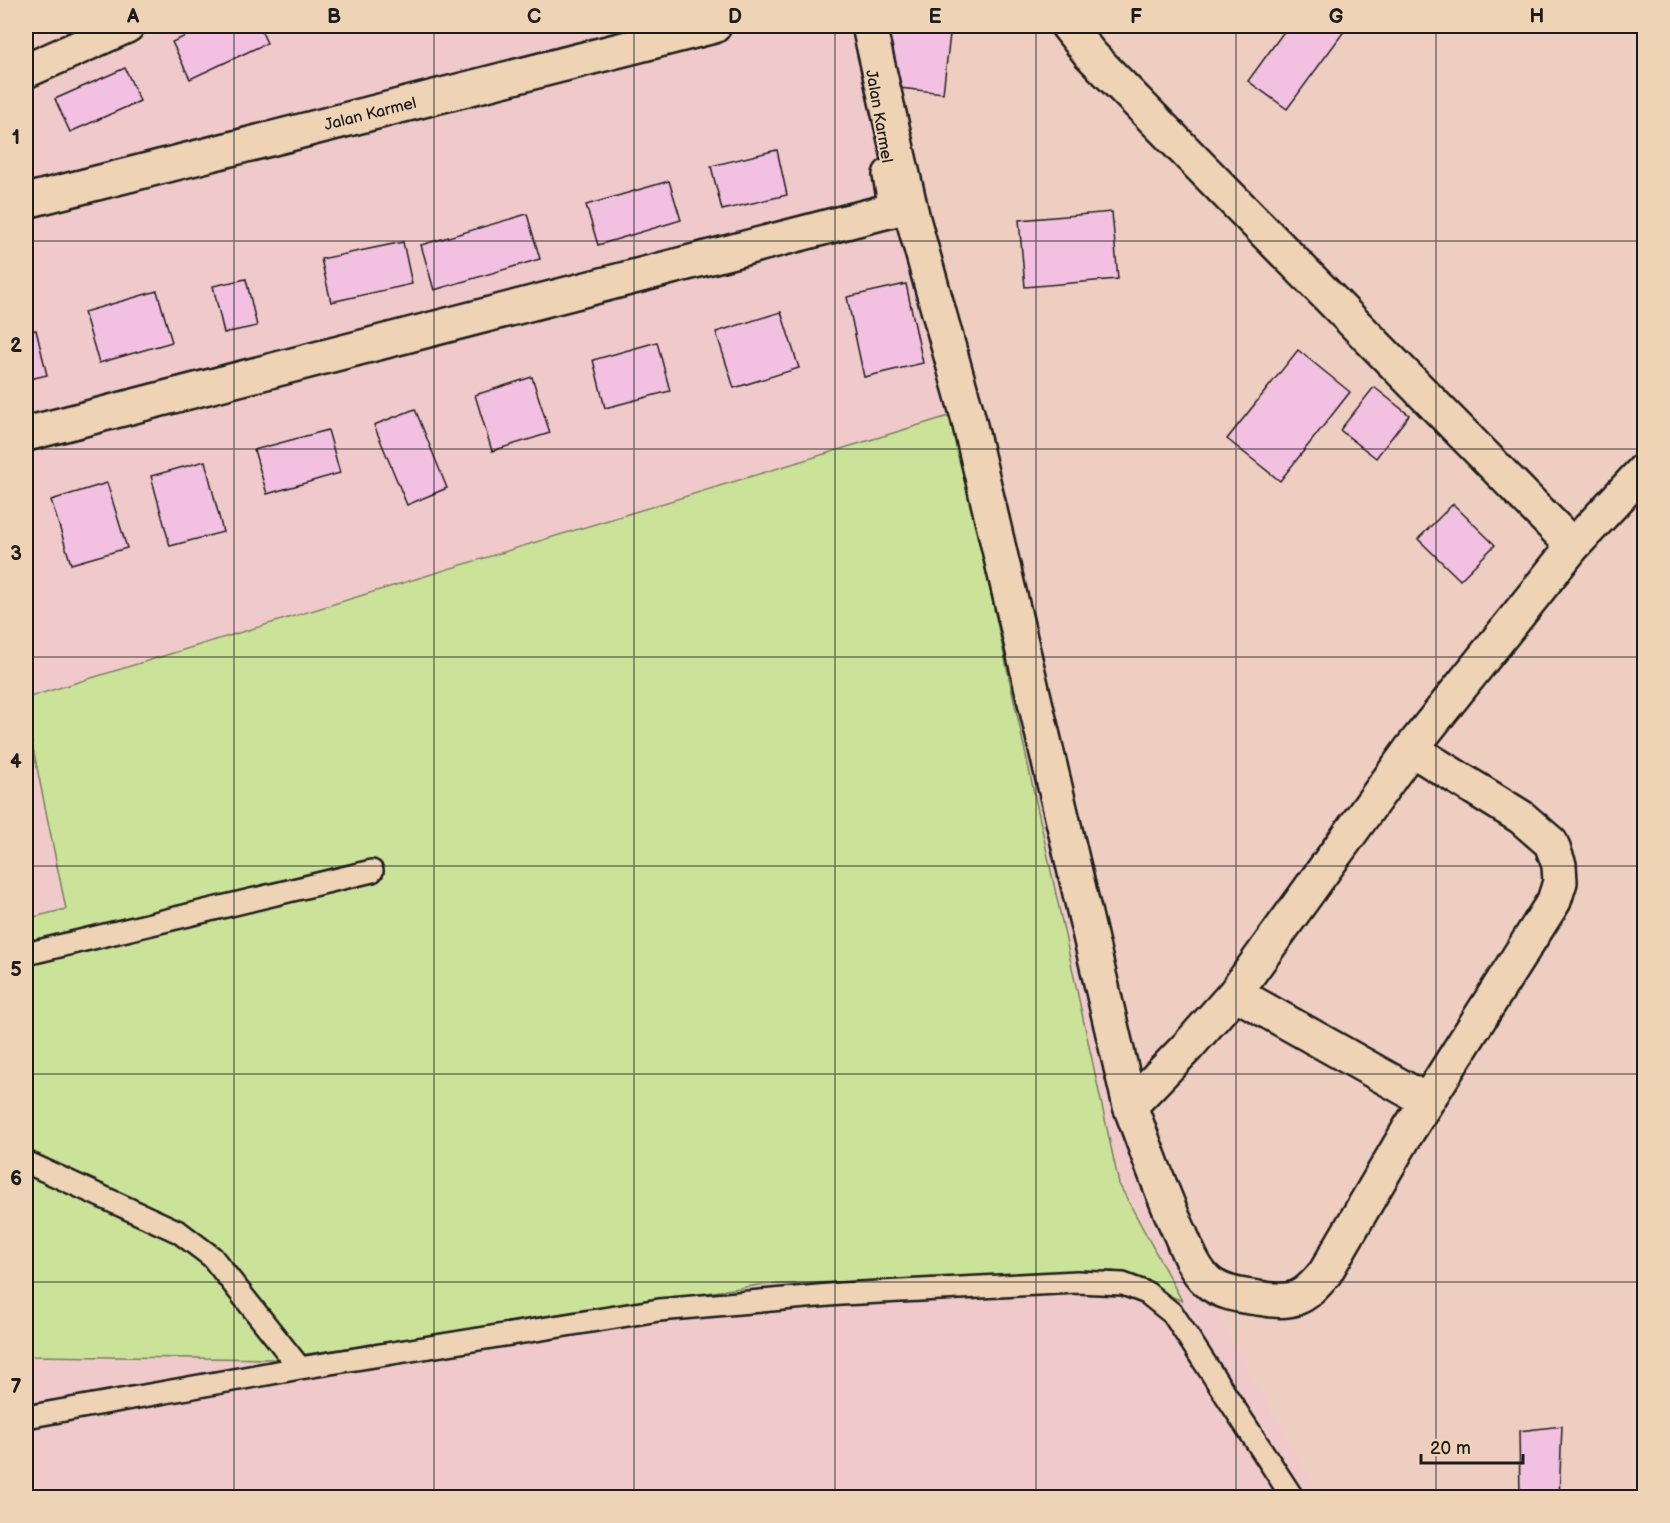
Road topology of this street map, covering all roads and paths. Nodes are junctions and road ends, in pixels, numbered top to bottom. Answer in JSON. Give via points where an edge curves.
{"nodes":[{"id":1,"x":127,"y":26,"type":"edge"},
{"id":2,"x":714,"y":26,"type":"edge"},
{"id":3,"x":854,"y":26,"type":"edge"},
{"id":4,"x":869,"y":26,"type":"edge"},
{"id":5,"x":1068,"y":26,"type":"edge"},
{"id":6,"x":26,"y":71,"type":"edge"},
{"id":7,"x":26,"y":201,"type":"edge"},
{"id":8,"x":26,"y":434,"type":"edge"},
{"id":9,"x":1644,"y":470,"type":"edge"},
{"id":10,"x":1573,"y":546,"type":"junction"},
{"id":11,"x":1411,"y":749,"type":"junction"},
{"id":12,"x":372,"y":871,"type":"dead end"},
{"id":13,"x":26,"y":954,"type":"edge"},
{"id":14,"x":1235,"y":993,"type":"junction"},
{"id":15,"x":1427,"y":1101,"type":"junction"},
{"id":16,"x":1130,"y":1106,"type":"junction"},
{"id":17,"x":26,"y":1162,"type":"edge"},
{"id":18,"x":300,"y":1368,"type":"junction"},
{"id":19,"x":26,"y":1418,"type":"edge"},
{"id":20,"x":1293,"y":1497,"type":"edge"}],
"edges":[{"from":1,"to":6,"type":"street"},
{"from":2,"to":7,"type":"street","name":"Jalan Karmel"},
{"from":3,"to":8,"type":"street","name":"Jalan Karmel","via":[[869,54],[896,209]]},
{"from":4,"to":16,"type":"street","via":[[913,219],[968,417]]},
{"from":5,"to":10,"type":"street","via":[[1090,54]]},
{"from":9,"to":10,"type":"street"},
{"from":10,"to":11,"type":"street"},
{"from":11,"to":14,"type":"street"},
{"from":11,"to":15,"type":"street","via":[[1521,817],[1551,843],[1560,882],[1554,901]]},
{"from":12,"to":13,"type":"lane"},
{"from":14,"to":15,"type":"street"},
{"from":14,"to":16,"type":"street"},
{"from":15,"to":16,"type":"street","via":[[1325,1273],[1301,1297],[1286,1300],[1261,1299],[1207,1282],[1168,1207]]},
{"from":17,"to":18,"type":"lane","via":[[179,1232],[212,1257]]},
{"from":18,"to":19,"type":"lane"},
{"from":18,"to":20,"type":"lane","via":[[659,1310],[841,1294],[1077,1282],[1123,1284],[1147,1293],[1173,1314]]}]}
